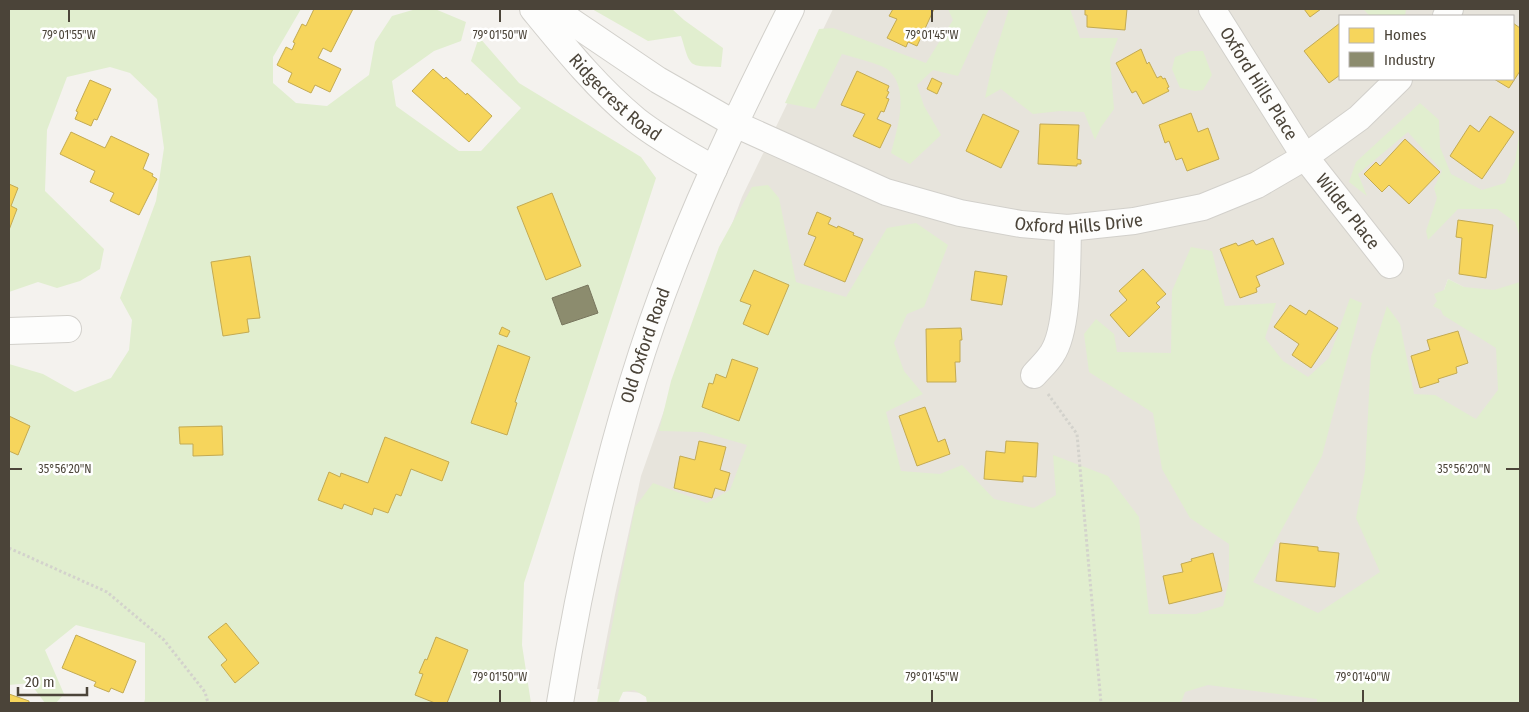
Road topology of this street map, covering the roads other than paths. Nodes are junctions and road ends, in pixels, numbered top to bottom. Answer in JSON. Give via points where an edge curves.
{"nodes":[{"id":1,"x":533,"y":9,"type":"edge"},
{"id":2,"x":553,"y":9,"type":"edge"},
{"id":3,"x":791,"y":9,"type":"edge"},
{"id":4,"x":1212,"y":9,"type":"edge"},
{"id":5,"x":1398,"y":80,"type":"edge"},
{"id":6,"x":734,"y":124,"type":"junction"},
{"id":7,"x":1305,"y":157,"type":"junction"},
{"id":8,"x":714,"y":169,"type":"junction"},
{"id":9,"x":1068,"y":228,"type":"junction"},
{"id":10,"x":1390,"y":265,"type":"dead end"},
{"id":11,"x":68,"y":329,"type":"dead end"},
{"id":12,"x":9,"y":331,"type":"edge"},
{"id":13,"x":1034,"y":375,"type":"road end"},
{"id":14,"x":560,"y":703,"type":"edge"}],
"edges":[{"from":1,"to":8,"type":"street","name":"Ridgecrest Road","via":[[577,63],[637,121]]},
{"from":2,"to":6,"type":"street","name":"Ridgecrest Road","via":[[658,80]]},
{"from":3,"to":6,"type":"street","name":"Old Oxford Road"},
{"from":4,"to":7,"type":"street","name":"Oxford Hills Place"},
{"from":5,"to":7,"type":"street","name":"Oxford Hills Drive","via":[[1359,118]]},
{"from":6,"to":8,"type":"street","name":"Old Oxford Road"},
{"from":6,"to":9,"type":"street","name":"Oxford Hills Drive","via":[[886,192],[960,213],[1021,224]]},
{"from":7,"to":9,"type":"street","name":"Oxford Hills Drive","via":[[1257,185],[1203,207],[1134,221]]},
{"from":7,"to":10,"type":"street","name":"Wilder Place"},
{"from":8,"to":14,"type":"street","name":"Old Oxford Road","via":[[673,266],[640,359],[592,533]]},
{"from":9,"to":13,"type":"street","via":[[1062,330],[1052,354]]},
{"from":11,"to":12,"type":"street"}]}
